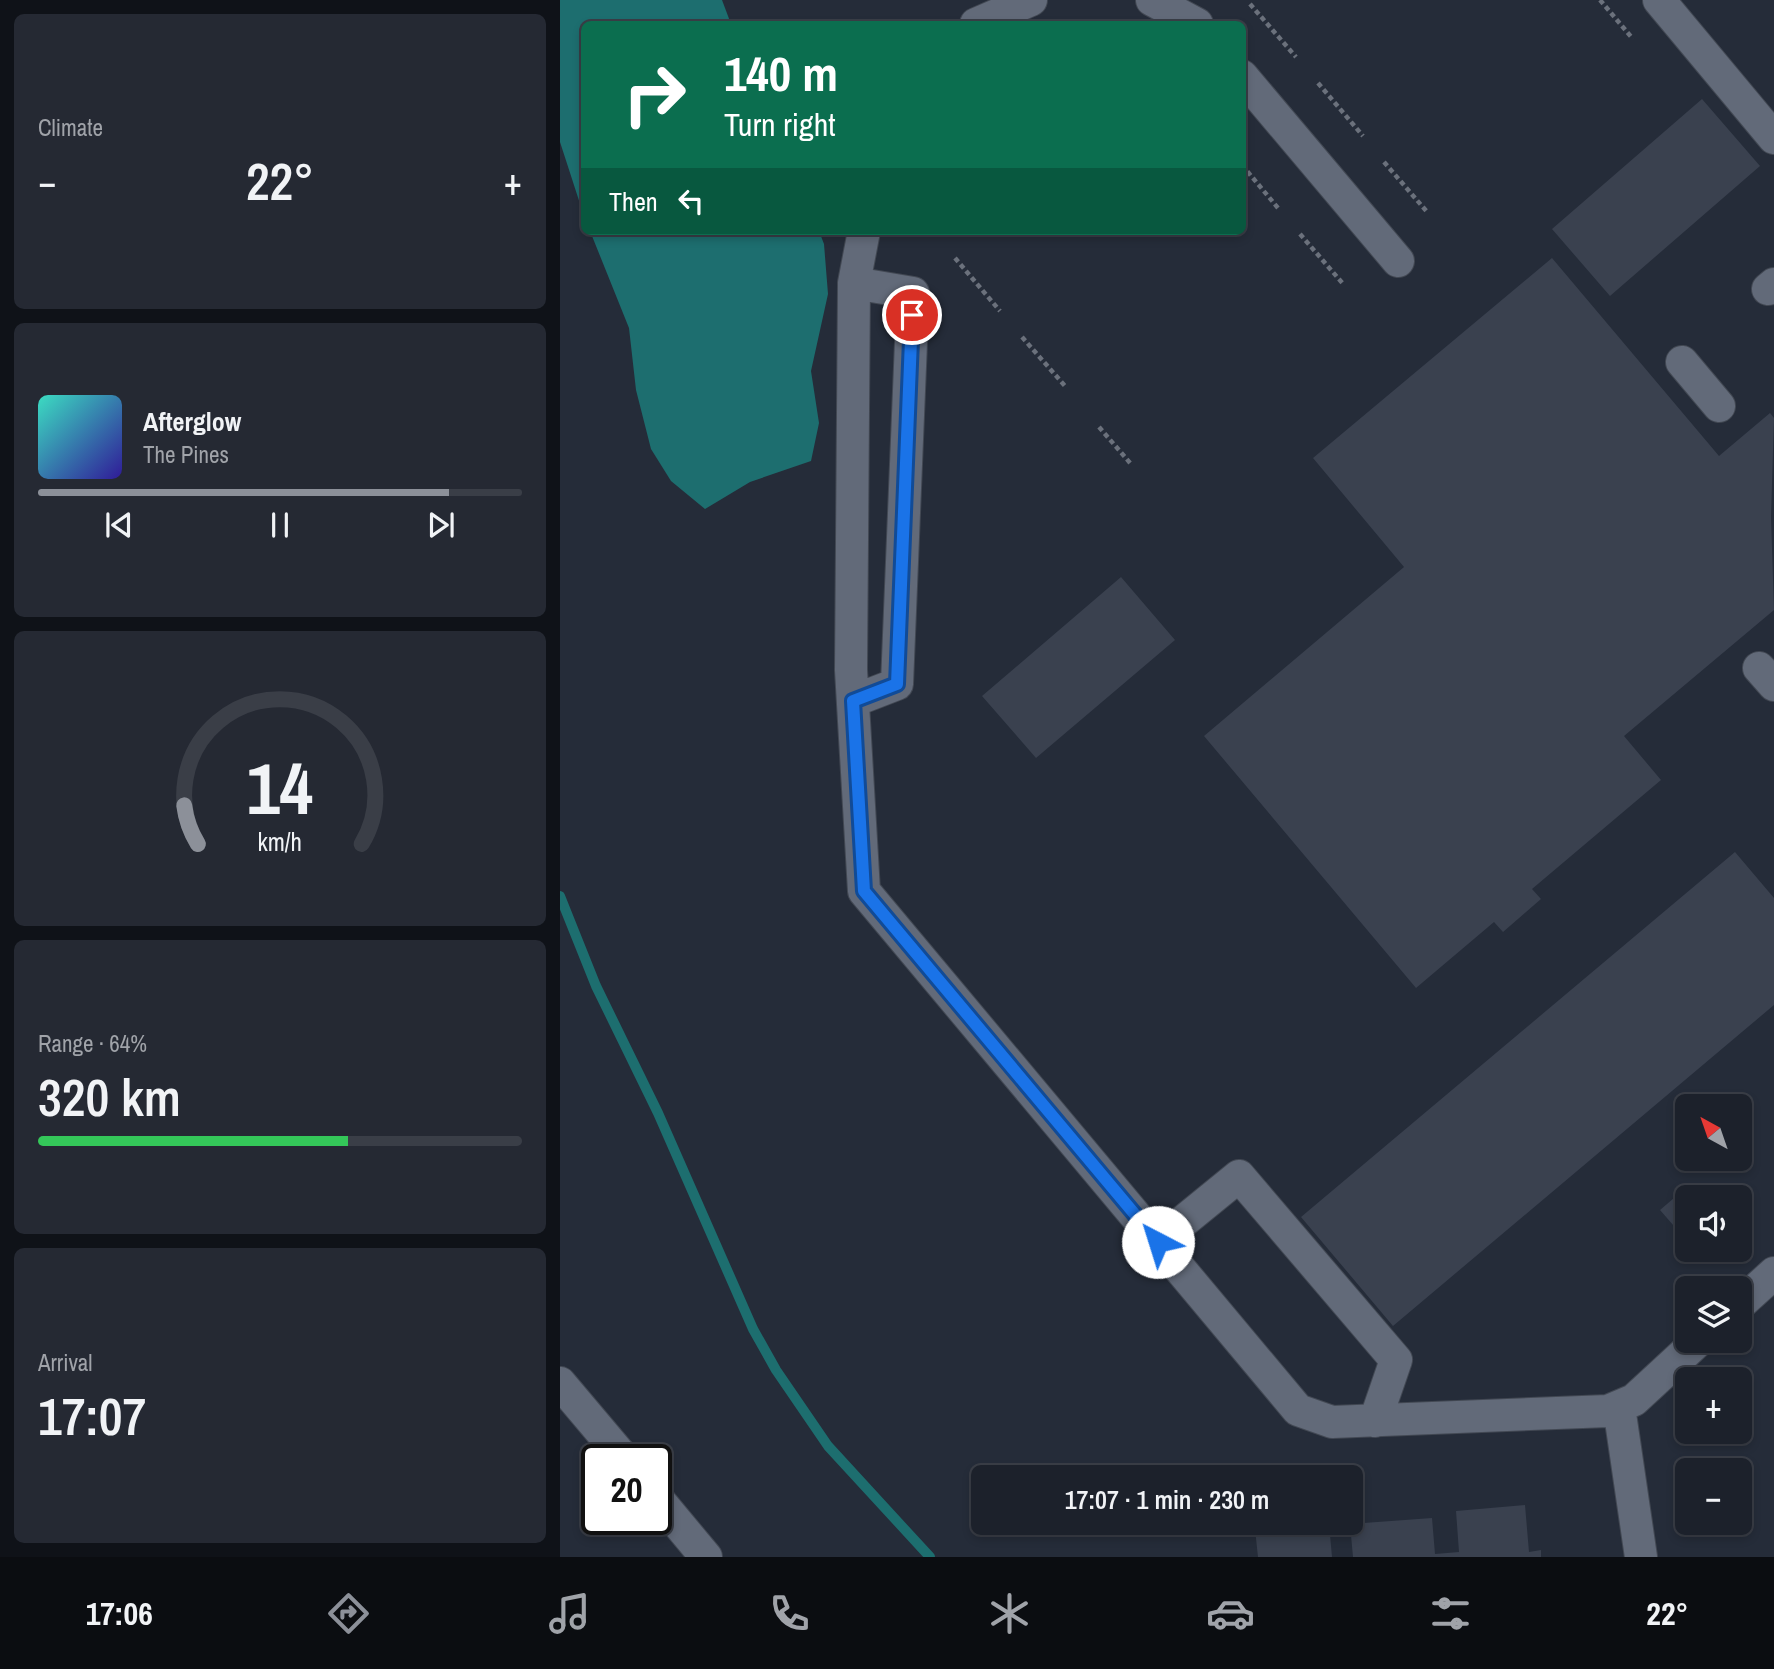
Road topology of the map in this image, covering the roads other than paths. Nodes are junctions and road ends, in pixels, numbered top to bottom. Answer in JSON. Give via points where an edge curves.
{"nodes":[{"id":1,"x":985,"y":0,"type":"edge"},
{"id":2,"x":1031,"y":0,"type":"edge"},
{"id":3,"x":1152,"y":0,"type":"edge"},
{"id":4,"x":1191,"y":0,"type":"edge"},
{"id":5,"x":1659,"y":0,"type":"edge"},
{"id":6,"x":969,"y":21,"type":"edge"},
{"id":7,"x":983,"y":21,"type":"edge"},
{"id":8,"x":1192,"y":21,"type":"edge"},
{"id":9,"x":1197,"y":21,"type":"edge"},
{"id":10,"x":1246,"y":81,"type":"edge"},
{"id":11,"x":1774,"y":138,"type":"edge"},
{"id":12,"x":863,"y":235,"type":"edge"},
{"id":13,"x":1398,"y":261,"type":"dead end"},
{"id":14,"x":854,"y":283,"type":"junction"},
{"id":15,"x":1682,"y":362,"type":"dead end"},
{"id":16,"x":1719,"y":406,"type":"dead end"},
{"id":17,"x":853,"y":701,"type":"junction"},
{"id":18,"x":1158,"y":1242,"type":"junction"},
{"id":19,"x":1774,"y":1273,"type":"edge"},
{"id":20,"x":1752,"y":1293,"type":"edge"},
{"id":21,"x":1685,"y":1353,"type":"edge"},
{"id":22,"x":560,"y":1382,"type":"edge"},
{"id":23,"x":1619,"y":1406,"type":"junction"},
{"id":24,"x":1375,"y":1421,"type":"junction"},
{"id":25,"x":612,"y":1444,"type":"edge"},
{"id":26,"x":672,"y":1516,"type":"edge"},
{"id":27,"x":706,"y":1557,"type":"edge"},
{"id":28,"x":1642,"y":1557,"type":"edge"}],
"edges":[{"from":1,"to":6,"type":"lane"},
{"from":2,"to":7,"type":"lane"},
{"from":3,"to":8,"type":"lane"},
{"from":4,"to":9,"type":"lane"},
{"from":5,"to":11,"type":"lane"},
{"from":10,"to":13,"type":"lane"},
{"from":12,"to":14,"type":"lane"},
{"from":14,"to":17,"type":"lane"},
{"from":14,"to":17,"type":"lane","via":[[913,293],[897,684]]},
{"from":15,"to":16,"type":"lane"},
{"from":17,"to":18,"type":"lane","via":[[864,891]]},
{"from":18,"to":24,"type":"lane","via":[[1298,1410],[1332,1422]]},
{"from":18,"to":24,"type":"lane","via":[[1239,1176],[1396,1360]]},
{"from":19,"to":20,"type":"lane"},
{"from":21,"to":23,"type":"lane","via":[[1634,1400]]},
{"from":22,"to":25,"type":"lane"},
{"from":23,"to":24,"type":"lane","via":[[1608,1411]]},
{"from":23,"to":28,"type":"lane"},
{"from":26,"to":27,"type":"lane"}]}
